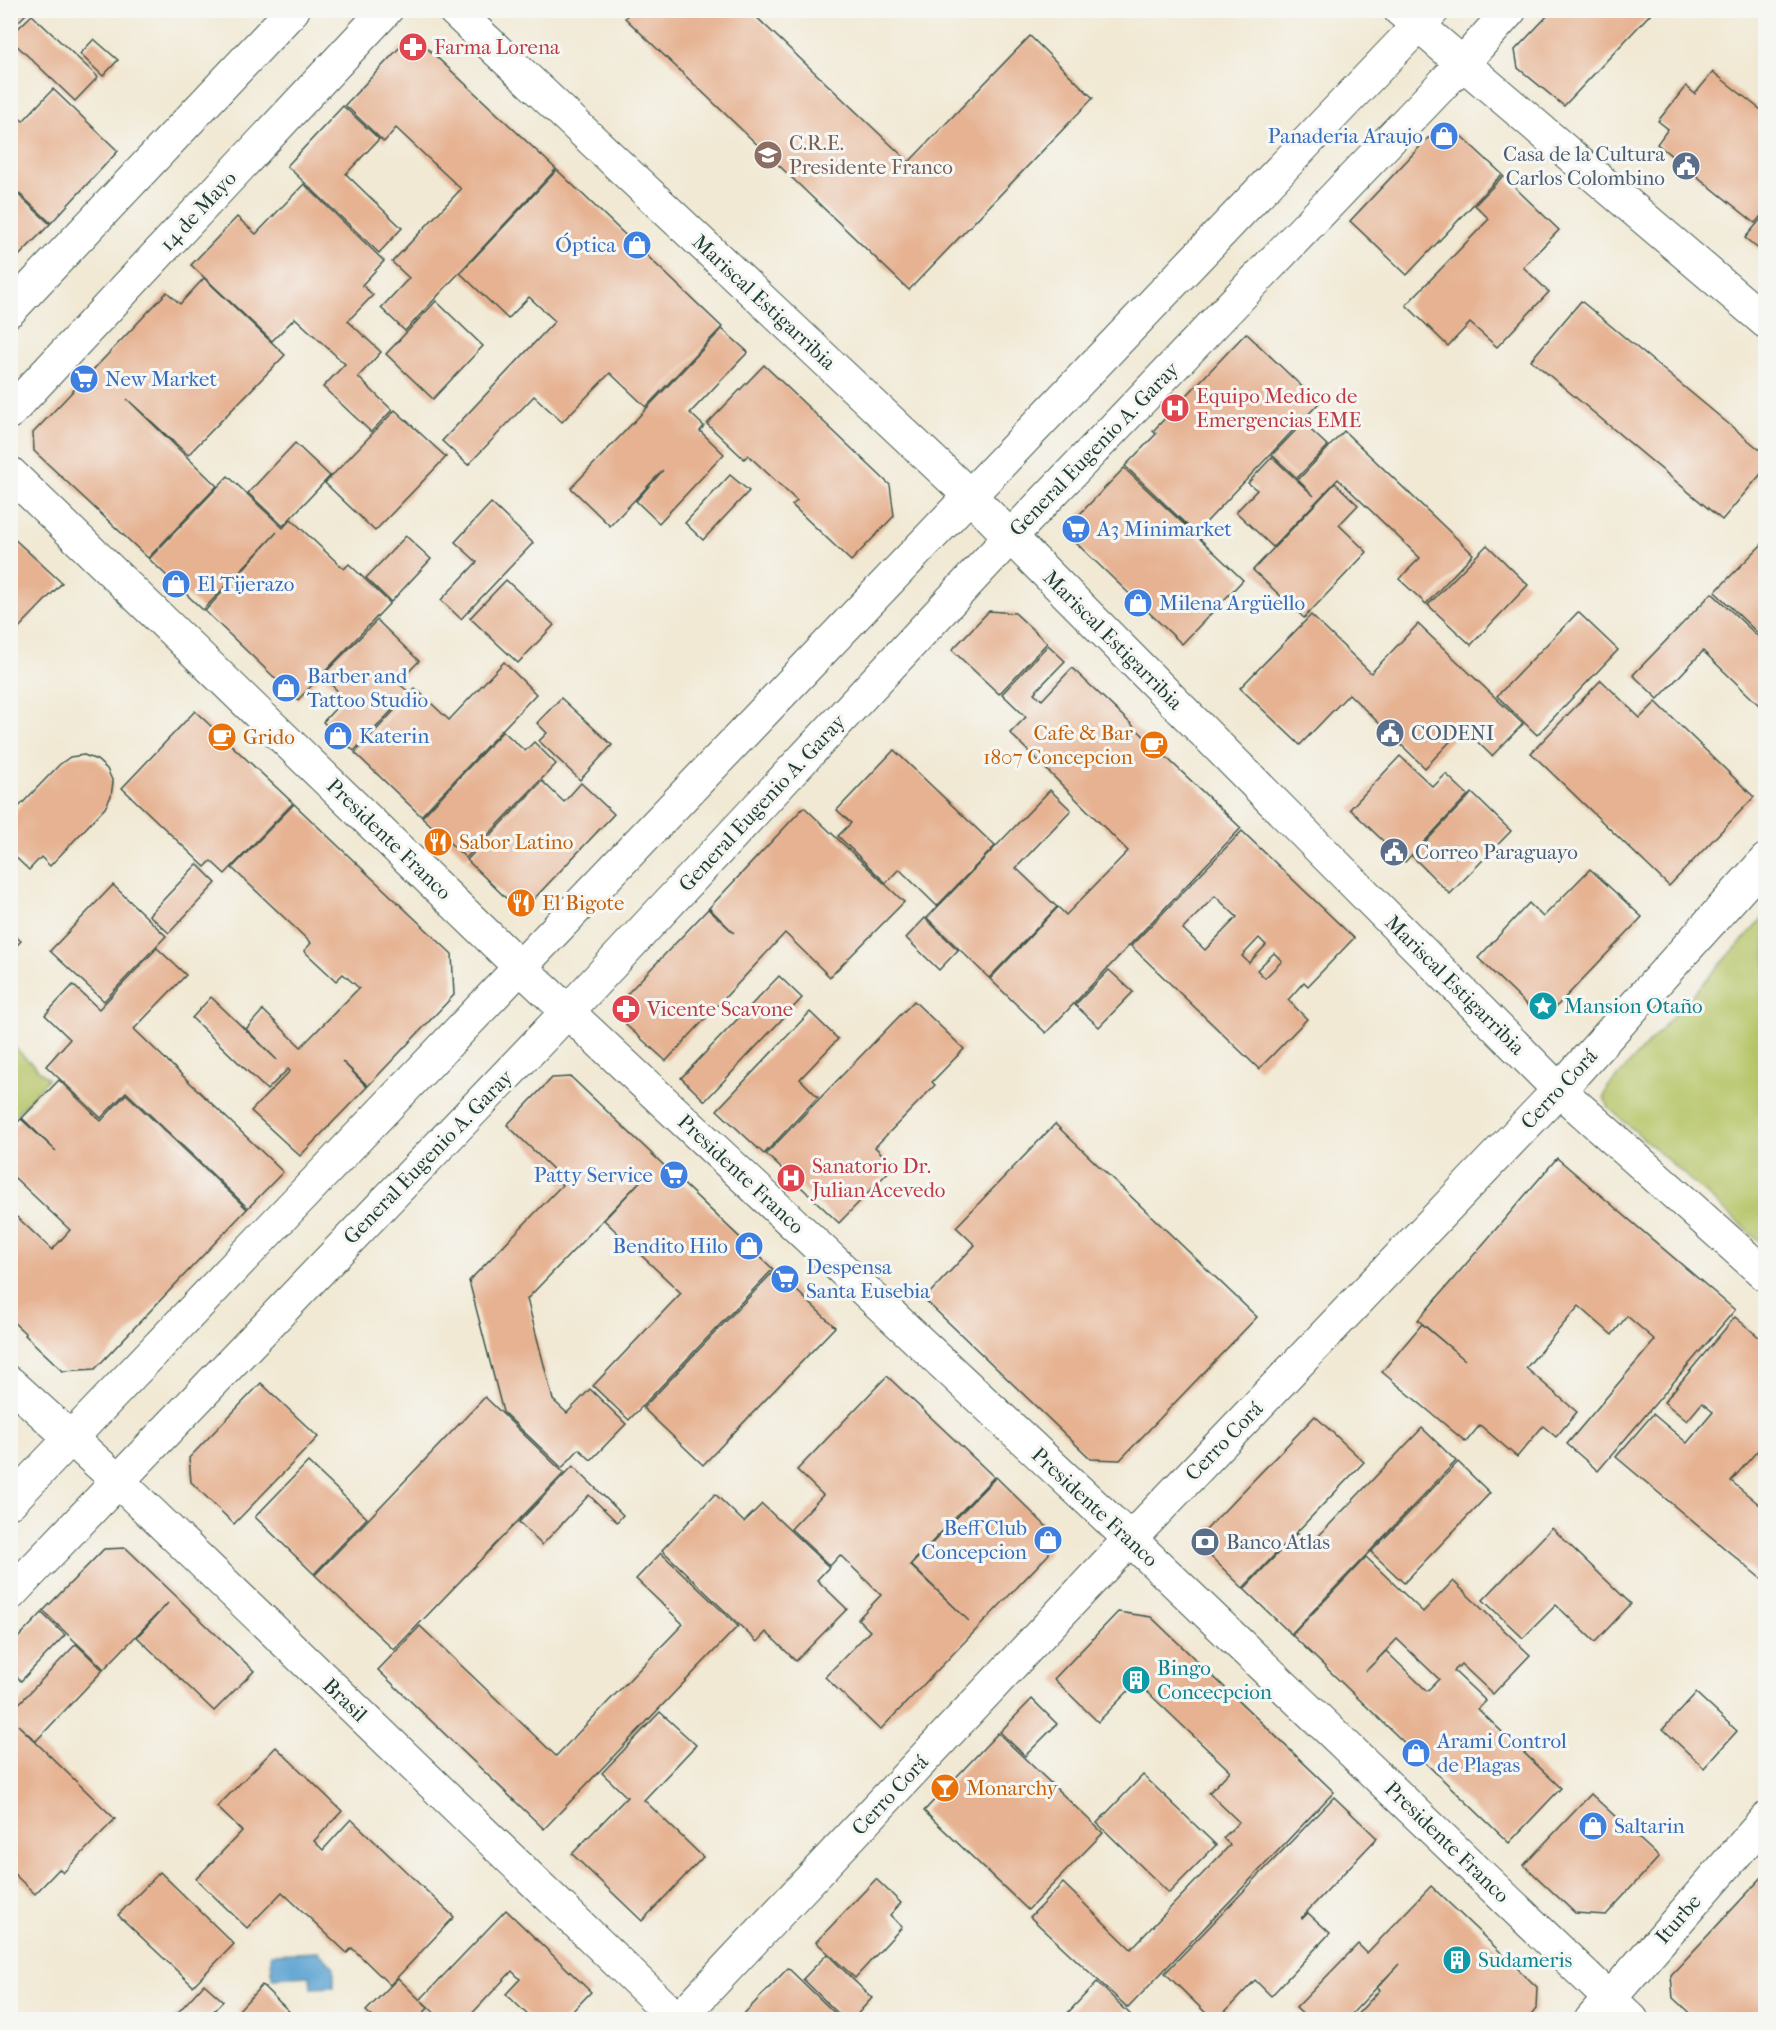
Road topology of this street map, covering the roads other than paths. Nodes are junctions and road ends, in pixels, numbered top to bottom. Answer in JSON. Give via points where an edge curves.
{"nodes":[{"id":1,"x":293,"y":10,"type":"edge"},
{"id":2,"x":386,"y":10,"type":"edge"},
{"id":3,"x":454,"y":10,"type":"edge"},
{"id":4,"x":1510,"y":10,"type":"edge"},
{"id":5,"x":1417,"y":16,"type":"edge"},
{"id":6,"x":1462,"y":64,"type":"junction"},
{"id":7,"x":10,"y":310,"type":"edge"},
{"id":8,"x":1766,"y":322,"type":"edge"},
{"id":9,"x":10,"y":412,"type":"edge"},
{"id":10,"x":10,"y":473,"type":"edge"},
{"id":11,"x":970,"y":496,"type":"junction"},
{"id":12,"x":1010,"y":537,"type":"junction"},
{"id":13,"x":1766,"y":860,"type":"edge"},
{"id":14,"x":521,"y":968,"type":"junction"},
{"id":15,"x":568,"y":1011,"type":"junction"},
{"id":16,"x":1559,"y":1090,"type":"junction"},
{"id":17,"x":1766,"y":1275,"type":"edge"},
{"id":18,"x":10,"y":1383,"type":"edge"},
{"id":19,"x":70,"y":1439,"type":"junction"},
{"id":20,"x":118,"y":1481,"type":"junction"},
{"id":21,"x":10,"y":1502,"type":"edge"},
{"id":22,"x":1130,"y":1539,"type":"junction"},
{"id":23,"x":10,"y":1594,"type":"edge"},
{"id":24,"x":1766,"y":1819,"type":"edge"},
{"id":25,"x":1611,"y":2012,"type":"edge"},
{"id":26,"x":678,"y":2019,"type":"edge"}],
"edges":[{"from":1,"to":7,"type":"street"},
{"from":2,"to":9,"type":"street","name":"14 de Mayo"},
{"from":3,"to":11,"type":"street","name":"Mariscal Estigarribia"},
{"from":4,"to":6,"type":"street","name":"General Eugenio A. Garay"},
{"from":5,"to":6,"type":"street"},
{"from":5,"to":11,"type":"street"},
{"from":6,"to":8,"type":"street"},
{"from":6,"to":12,"type":"street","name":"General Eugenio A. Garay"},
{"from":10,"to":14,"type":"street","name":"Presidente Franco"},
{"from":11,"to":12,"type":"street","name":"Mariscal Estigarribia"},
{"from":11,"to":14,"type":"street"},
{"from":12,"to":15,"type":"street","name":"General Eugenio A. Garay"},
{"from":12,"to":16,"type":"street","name":"Mariscal Estigarribia"},
{"from":13,"to":16,"type":"street","name":"Cerro Corá"},
{"from":14,"to":15,"type":"street","name":"Presidente Franco"},
{"from":14,"to":19,"type":"street"},
{"from":15,"to":20,"type":"street","name":"General Eugenio A. Garay"},
{"from":15,"to":22,"type":"street","name":"Presidente Franco"},
{"from":16,"to":17,"type":"street","name":"Mariscal Estigarribia"},
{"from":16,"to":22,"type":"street","name":"Cerro Corá"},
{"from":18,"to":19,"type":"street","name":"Brasil"},
{"from":19,"to":20,"type":"street","name":"Brasil"},
{"from":19,"to":21,"type":"street"},
{"from":20,"to":23,"type":"street","name":"General Eugenio A. Garay"},
{"from":20,"to":26,"type":"street","name":"Brasil"},
{"from":22,"to":25,"type":"street","name":"Presidente Franco"},
{"from":22,"to":26,"type":"street","name":"Cerro Corá"},
{"from":24,"to":25,"type":"street","name":"Iturbe"}]}
